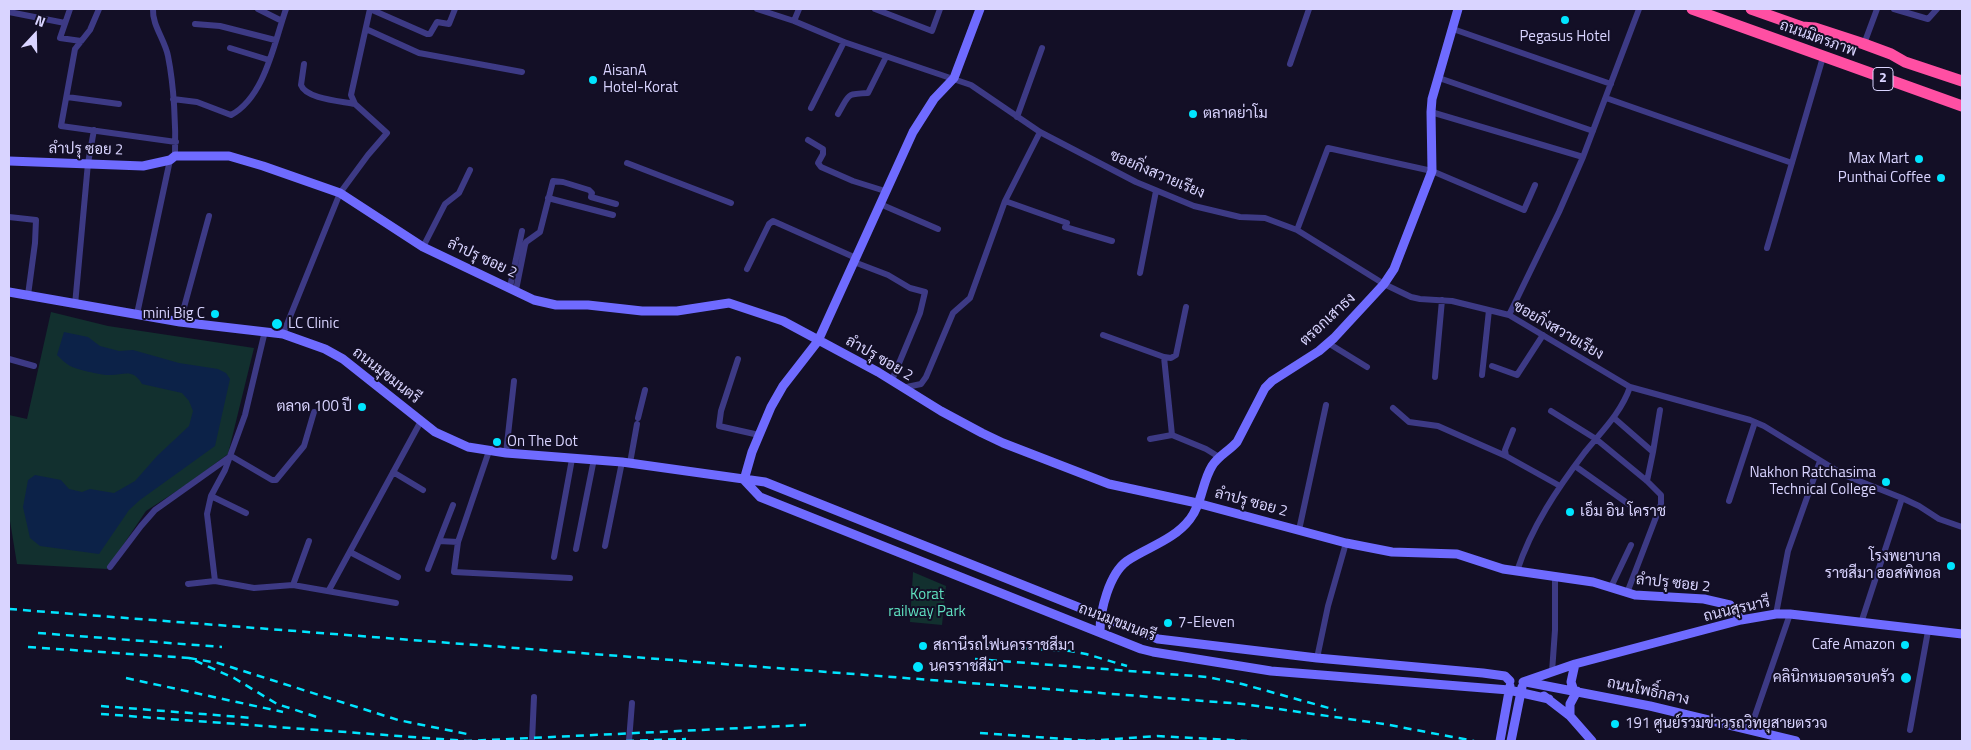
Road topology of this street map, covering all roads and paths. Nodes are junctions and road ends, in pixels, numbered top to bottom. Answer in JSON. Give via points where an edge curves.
{"nodes":[{"id":1,"x":70,"y":9,"type":"edge"},
{"id":2,"x":99,"y":9,"type":"edge"},
{"id":3,"x":153,"y":9,"type":"edge"},
{"id":4,"x":258,"y":9,"type":"edge"},
{"id":5,"x":286,"y":9,"type":"edge"},
{"id":6,"x":370,"y":9,"type":"edge"},
{"id":7,"x":455,"y":9,"type":"edge"},
{"id":8,"x":757,"y":9,"type":"edge"},
{"id":9,"x":800,"y":9,"type":"edge"},
{"id":10,"x":875,"y":9,"type":"edge"},
{"id":11,"x":940,"y":9,"type":"edge"},
{"id":12,"x":980,"y":9,"type":"edge"},
{"id":13,"x":1310,"y":9,"type":"edge"},
{"id":14,"x":1458,"y":9,"type":"edge"},
{"id":15,"x":1639,"y":9,"type":"edge"},
{"id":16,"x":1692,"y":9,"type":"edge"},
{"id":17,"x":1751,"y":9,"type":"edge"},
{"id":18,"x":1877,"y":9,"type":"edge"},
{"id":19,"x":1894,"y":9,"type":"edge"},
{"id":20,"x":1937,"y":9,"type":"edge"},
{"id":21,"x":13,"y":12,"type":"edge"},
{"id":22,"x":282,"y":21,"type":"junction"},
{"id":23,"x":794,"y":22,"type":"junction"},
{"id":24,"x":65,"y":23,"type":"junction"},
{"id":25,"x":195,"y":24,"type":"dead end"},
{"id":26,"x":366,"y":29,"type":"junction"},
{"id":27,"x":1453,"y":29,"type":"junction"},
{"id":28,"x":275,"y":40,"type":"junction"},
{"id":29,"x":81,"y":41,"type":"junction"},
{"id":30,"x":844,"y":42,"type":"junction"},
{"id":31,"x":1864,"y":44,"type":"junction"},
{"id":32,"x":230,"y":48,"type":"dead end"},
{"id":33,"x":1042,"y":48,"type":"dead end"},
{"id":34,"x":886,"y":57,"type":"junction"},
{"id":35,"x":1823,"y":57,"type":"junction"},
{"id":36,"x":269,"y":60,"type":"junction"},
{"id":37,"x":304,"y":64,"type":"dead end"},
{"id":38,"x":1290,"y":64,"type":"dead end"},
{"id":39,"x":522,"y":72,"type":"dead end"},
{"id":40,"x":954,"y":78,"type":"junction"},
{"id":41,"x":1438,"y":78,"type":"junction"},
{"id":42,"x":1962,"y":81,"type":"edge"},
{"id":43,"x":1896,"y":83,"type":"junction"},
{"id":44,"x":1611,"y":84,"type":"junction"},
{"id":45,"x":66,"y":97,"type":"junction"},
{"id":46,"x":1606,"y":98,"type":"junction"},
{"id":47,"x":173,"y":99,"type":"junction"},
{"id":48,"x":1962,"y":99,"type":"edge"},
{"id":49,"x":120,"y":104,"type":"dead end"},
{"id":50,"x":355,"y":104,"type":"junction"},
{"id":51,"x":1962,"y":106,"type":"edge"},
{"id":52,"x":811,"y":108,"type":"dead end"},
{"id":53,"x":1431,"y":112,"type":"junction"},
{"id":54,"x":838,"y":114,"type":"dead end"},
{"id":55,"x":1017,"y":116,"type":"junction"},
{"id":56,"x":94,"y":130,"type":"junction"},
{"id":57,"x":1593,"y":131,"type":"junction"},
{"id":58,"x":1040,"y":132,"type":"junction"},
{"id":59,"x":808,"y":140,"type":"dead end"},
{"id":60,"x":176,"y":142,"type":"junction"},
{"id":61,"x":1583,"y":157,"type":"junction"},
{"id":62,"x":172,"y":158,"type":"junction"},
{"id":63,"x":9,"y":161,"type":"edge"},
{"id":64,"x":626,"y":162,"type":"dead end"},
{"id":65,"x":88,"y":163,"type":"junction"},
{"id":66,"x":1792,"y":163,"type":"junction"},
{"id":67,"x":470,"y":170,"type":"dead end"},
{"id":68,"x":1432,"y":171,"type":"junction"},
{"id":69,"x":1535,"y":185,"type":"dead end"},
{"id":70,"x":885,"y":191,"type":"junction"},
{"id":71,"x":1156,"y":191,"type":"junction"},
{"id":72,"x":340,"y":193,"type":"junction"},
{"id":73,"x":548,"y":198,"type":"junction"},
{"id":74,"x":1005,"y":201,"type":"junction"},
{"id":75,"x":731,"y":203,"type":"dead end"},
{"id":76,"x":616,"y":204,"type":"dead end"},
{"id":77,"x":880,"y":204,"type":"junction"},
{"id":78,"x":613,"y":215,"type":"dead end"},
{"id":79,"x":209,"y":216,"type":"dead end"},
{"id":80,"x":9,"y":217,"type":"edge"},
{"id":81,"x":938,"y":229,"type":"dead end"},
{"id":82,"x":1297,"y":230,"type":"junction"},
{"id":83,"x":522,"y":231,"type":"dead end"},
{"id":84,"x":1112,"y":241,"type":"dead end"},
{"id":85,"x":423,"y":247,"type":"junction"},
{"id":86,"x":1767,"y":248,"type":"dead end"},
{"id":87,"x":855,"y":260,"type":"junction"},
{"id":88,"x":747,"y":268,"type":"dead end"},
{"id":89,"x":1140,"y":274,"type":"dead end"},
{"id":90,"x":1384,"y":284,"type":"junction"},
{"id":91,"x":513,"y":289,"type":"junction"},
{"id":92,"x":9,"y":292,"type":"edge"},
{"id":93,"x":28,"y":295,"type":"junction"},
{"id":94,"x":1442,"y":300,"type":"junction"},
{"id":95,"x":75,"y":305,"type":"junction"},
{"id":96,"x":1186,"y":307,"type":"dead end"},
{"id":97,"x":1489,"y":310,"type":"junction"},
{"id":98,"x":137,"y":314,"type":"junction"},
{"id":99,"x":1509,"y":315,"type":"junction"},
{"id":100,"x":180,"y":322,"type":"junction"},
{"id":101,"x":265,"y":331,"type":"junction"},
{"id":102,"x":283,"y":334,"type":"junction"},
{"id":103,"x":1103,"y":335,"type":"dead end"},
{"id":104,"x":1543,"y":335,"type":"junction"},
{"id":105,"x":818,"y":341,"type":"junction"},
{"id":106,"x":1328,"y":343,"type":"junction"},
{"id":107,"x":1164,"y":357,"type":"junction"},
{"id":108,"x":9,"y":359,"type":"edge"},
{"id":109,"x":738,"y":359,"type":"dead end"},
{"id":110,"x":34,"y":366,"type":"dead end"},
{"id":111,"x":1492,"y":366,"type":"dead end"},
{"id":112,"x":1366,"y":367,"type":"dead end"},
{"id":113,"x":1482,"y":375,"type":"dead end"},
{"id":114,"x":1435,"y":377,"type":"dead end"},
{"id":115,"x":892,"y":380,"type":"junction"},
{"id":116,"x":514,"y":381,"type":"dead end"},
{"id":117,"x":1630,"y":387,"type":"junction"},
{"id":118,"x":902,"y":388,"type":"junction"},
{"id":119,"x":645,"y":390,"type":"dead end"},
{"id":120,"x":1326,"y":405,"type":"dead end"},
{"id":121,"x":1393,"y":408,"type":"dead end"},
{"id":122,"x":1660,"y":410,"type":"dead end"},
{"id":123,"x":1552,"y":411,"type":"dead end"},
{"id":124,"x":314,"y":412,"type":"dead end"},
{"id":125,"x":1614,"y":418,"type":"junction"},
{"id":126,"x":422,"y":421,"type":"junction"},
{"id":127,"x":1756,"y":422,"type":"junction"},
{"id":128,"x":1513,"y":430,"type":"dead end"},
{"id":129,"x":759,"y":435,"type":"junction"},
{"id":130,"x":1172,"y":435,"type":"junction"},
{"id":131,"x":1150,"y":439,"type":"dead end"},
{"id":132,"x":1596,"y":439,"type":"junction"},
{"id":133,"x":489,"y":451,"type":"junction"},
{"id":134,"x":1652,"y":452,"type":"junction"},
{"id":135,"x":506,"y":453,"type":"junction"},
{"id":136,"x":231,"y":456,"type":"junction"},
{"id":137,"x":1506,"y":456,"type":"junction"},
{"id":138,"x":1219,"y":458,"type":"junction"},
{"id":139,"x":572,"y":459,"type":"junction"},
{"id":140,"x":594,"y":459,"type":"junction"},
{"id":141,"x":1820,"y":461,"type":"junction"},
{"id":142,"x":626,"y":463,"type":"junction"},
{"id":143,"x":1575,"y":466,"type":"junction"},
{"id":144,"x":393,"y":472,"type":"junction"},
{"id":145,"x":744,"y":480,"type":"junction"},
{"id":146,"x":1647,"y":481,"type":"junction"},
{"id":147,"x":1560,"y":486,"type":"junction"},
{"id":148,"x":423,"y":490,"type":"dead end"},
{"id":149,"x":211,"y":496,"type":"junction"},
{"id":150,"x":1902,"y":498,"type":"junction"},
{"id":151,"x":1729,"y":501,"type":"dead end"},
{"id":152,"x":1198,"y":503,"type":"junction"},
{"id":153,"x":453,"y":505,"type":"dead end"},
{"id":154,"x":1630,"y":505,"type":"dead end"},
{"id":155,"x":246,"y":513,"type":"dead end"},
{"id":156,"x":1962,"y":527,"type":"edge"},
{"id":157,"x":1299,"y":530,"type":"junction"},
{"id":158,"x":309,"y":541,"type":"dead end"},
{"id":159,"x":439,"y":541,"type":"junction"},
{"id":160,"x":458,"y":542,"type":"junction"},
{"id":161,"x":1346,"y":543,"type":"junction"},
{"id":162,"x":1631,"y":545,"type":"dead end"},
{"id":163,"x":605,"y":546,"type":"dead end"},
{"id":164,"x":576,"y":549,"type":"dead end"},
{"id":165,"x":350,"y":552,"type":"junction"},
{"id":166,"x":554,"y":557,"type":"dead end"},
{"id":167,"x":110,"y":567,"type":"dead end"},
{"id":168,"x":428,"y":569,"type":"dead end"},
{"id":169,"x":1517,"y":571,"type":"junction"},
{"id":170,"x":1555,"y":576,"type":"junction"},
{"id":171,"x":398,"y":577,"type":"dead end"},
{"id":172,"x":570,"y":578,"type":"dead end"},
{"id":173,"x":214,"y":581,"type":"junction"},
{"id":174,"x":188,"y":584,"type":"dead end"},
{"id":175,"x":293,"y":585,"type":"junction"},
{"id":176,"x":1612,"y":587,"type":"junction"},
{"id":177,"x":329,"y":590,"type":"junction"},
{"id":178,"x":1627,"y":593,"type":"junction"},
{"id":179,"x":396,"y":603,"type":"dead end"},
{"id":180,"x":1776,"y":614,"type":"junction"},
{"id":181,"x":1790,"y":614,"type":"junction"},
{"id":182,"x":1100,"y":616,"type":"junction"},
{"id":183,"x":1741,"y":620,"type":"junction"},
{"id":184,"x":1861,"y":623,"type":"junction"},
{"id":185,"x":1928,"y":630,"type":"junction"},
{"id":186,"x":1100,"y":631,"type":"junction"},
{"id":187,"x":1962,"y":634,"type":"edge"},
{"id":188,"x":1274,"y":653,"type":"junction"},
{"id":189,"x":1317,"y":658,"type":"junction"},
{"id":190,"x":1575,"y":664,"type":"junction"},
{"id":191,"x":1271,"y":671,"type":"junction"},
{"id":192,"x":1552,"y":672,"type":"junction"},
{"id":193,"x":1523,"y":682,"type":"junction"},
{"id":194,"x":1510,"y":685,"type":"junction"},
{"id":195,"x":1575,"y":691,"type":"junction"},
{"id":196,"x":1521,"y":692,"type":"junction"},
{"id":197,"x":534,"y":697,"type":"dead end"},
{"id":198,"x":1549,"y":699,"type":"junction"},
{"id":199,"x":632,"y":703,"type":"dead end"},
{"id":200,"x":1570,"y":716,"type":"junction"},
{"id":201,"x":1750,"y":730,"type":"junction"},
{"id":202,"x":1910,"y":730,"type":"dead end"},
{"id":203,"x":532,"y":741,"type":"edge"},
{"id":204,"x":629,"y":741,"type":"edge"},
{"id":205,"x":1500,"y":741,"type":"edge"},
{"id":206,"x":1511,"y":741,"type":"edge"},
{"id":207,"x":1592,"y":741,"type":"edge"},
{"id":208,"x":1796,"y":741,"type":"edge"}],
"edges":[{"from":1,"to":24,"type":"street"},
{"from":2,"to":29,"type":"street"},
{"from":3,"to":47,"type":"street","via":[[168,55]]},
{"from":4,"to":22,"type":"street"},
{"from":5,"to":22,"type":"street"},
{"from":6,"to":7,"type":"street","via":[[430,34],[437,22],[448,24]]},
{"from":6,"to":26,"type":"street"},
{"from":8,"to":23,"type":"street","name":"ซอยกิ่งสวายเรียง"},
{"from":9,"to":23,"type":"street"},
{"from":10,"to":11,"type":"street","via":[[932,31]]},
{"from":12,"to":40,"type":"main road"},
{"from":13,"to":38,"type":"street"},
{"from":14,"to":27,"type":"main road","name":"ตรอกเสาธง"},
{"from":15,"to":44,"type":"street"},
{"from":16,"to":35,"type":"highway","name":"ถนนมิตรภาพ","number":"2"},
{"from":17,"to":31,"type":"highway","name":"ถนนมิตรภาพ","number":"2"},
{"from":18,"to":31,"type":"street"},
{"from":19,"to":20,"type":"street","via":[[1928,19]]},
{"from":21,"to":24,"type":"street"},
{"from":22,"to":28,"type":"street"},
{"from":23,"to":30,"type":"street","name":"ซอยกิ่งสวายเรียง"},
{"from":24,"to":29,"type":"street","via":[[60,38]]},
{"from":25,"to":28,"type":"street","via":[[220,26]]},
{"from":26,"to":39,"type":"street","via":[[419,53]]},
{"from":26,"to":50,"type":"street","via":[[351,95]]},
{"from":27,"to":41,"type":"main road","name":"ตรอกเสาธง"},
{"from":27,"to":44,"type":"street"},
{"from":28,"to":36,"type":"street"},
{"from":29,"to":45,"type":"street","via":[[75,49]]},
{"from":30,"to":34,"type":"street","name":"ซอยกิ่งสวายเรียง"},
{"from":30,"to":52,"type":"street"},
{"from":31,"to":42,"type":"highway","name":"ถนนมิตรภาพ","number":"2"},
{"from":32,"to":36,"type":"street"},
{"from":33,"to":55,"type":"street"},
{"from":34,"to":40,"type":"street","name":"ซอยกิ่งสวายเรียง"},
{"from":34,"to":54,"type":"street","via":[[868,93],[850,95]]},
{"from":35,"to":43,"type":"highway","name":"ถนนมิตรภาพ","number":"2"},
{"from":35,"to":66,"type":"street"},
{"from":36,"to":47,"type":"street","via":[[254,94],[231,115],[197,102]]},
{"from":37,"to":50,"type":"street","via":[[300,85],[306,92]]},
{"from":40,"to":55,"type":"street","name":"ซอยกิ่งสวายเรียง","via":[[971,85]]},
{"from":40,"to":70,"type":"main road","via":[[921,117]]},
{"from":41,"to":53,"type":"main road","name":"ตรอกเสาธง"},
{"from":41,"to":57,"type":"street"},
{"from":43,"to":48,"type":"highway"},
{"from":43,"to":51,"type":"highway","name":"ถนนมิตรภาพ","number":"2"},
{"from":44,"to":46,"type":"street"},
{"from":45,"to":49,"type":"street"},
{"from":45,"to":56,"type":"street","via":[[61,126]]},
{"from":46,"to":57,"type":"street"},
{"from":46,"to":66,"type":"street"},
{"from":47,"to":60,"type":"street"},
{"from":50,"to":72,"type":"street","via":[[387,133]]},
{"from":53,"to":61,"type":"street"},
{"from":53,"to":68,"type":"main road","name":"ตรอกเสาธง"},
{"from":55,"to":58,"type":"street","name":"ซอยกิ่งสวายเรียง"},
{"from":56,"to":60,"type":"street"},
{"from":56,"to":65,"type":"street"},
{"from":57,"to":61,"type":"street"},
{"from":58,"to":71,"type":"street","name":"ซอยกิ่งสวายเรียง"},
{"from":58,"to":74,"type":"street"},
{"from":59,"to":70,"type":"street","via":[[823,149],[818,163],[821,167]]},
{"from":60,"to":62,"type":"street"},
{"from":61,"to":99,"type":"street"},
{"from":62,"to":65,"type":"main road","name":"ลำปรุ ซอย 2","via":[[143,166]]},
{"from":62,"to":72,"type":"main road","name":"ลำปรุ ซอย 2","via":[[229,156]]},
{"from":62,"to":98,"type":"street"},
{"from":63,"to":65,"type":"main road","name":"ลำปรุ ซอย 2"},
{"from":64,"to":75,"type":"street"},
{"from":65,"to":95,"type":"street"},
{"from":66,"to":86,"type":"street"},
{"from":67,"to":85,"type":"street","via":[[459,193],[445,204]]},
{"from":68,"to":69,"type":"street","via":[[1524,210]]},
{"from":68,"to":82,"type":"street","via":[[1328,148]]},
{"from":68,"to":90,"type":"main road","name":"ตรอกเสาธง","via":[[1402,251]]},
{"from":70,"to":77,"type":"main road"},
{"from":71,"to":82,"type":"street","name":"ซอยกิ่งสวายเรียง","via":[[1194,206],[1240,217],[1265,218]]},
{"from":71,"to":89,"type":"street"},
{"from":72,"to":85,"type":"main road","name":"ลำปรุ ซอย 2"},
{"from":72,"to":102,"type":"street"},
{"from":73,"to":76,"type":"street","via":[[553,181],[557,181],[589,190],[591,198]]},
{"from":73,"to":78,"type":"street"},
{"from":73,"to":91,"type":"street","via":[[540,232],[526,242]]},
{"from":74,"to":84,"type":"street"},
{"from":74,"to":118,"type":"street","via":[[970,298],[953,314],[926,378],[920,384]]},
{"from":77,"to":81,"type":"street"},
{"from":77,"to":87,"type":"main road"},
{"from":79,"to":100,"type":"street"},
{"from":80,"to":93,"type":"street","via":[[36,220]]},
{"from":82,"to":90,"type":"street","name":"ซอยกิ่งสวายเรียง"},
{"from":83,"to":91,"type":"street"},
{"from":85,"to":91,"type":"main road","name":"ลำปรุ ซอย 2"},
{"from":87,"to":88,"type":"street","via":[[773,221]]},
{"from":87,"to":105,"type":"main road"},
{"from":87,"to":115,"type":"street","via":[[910,288],[925,292],[920,314]]},
{"from":90,"to":94,"type":"street","name":"ซอยกิ่งสวายเรียง","via":[[1420,299]]},
{"from":90,"to":106,"type":"main road","name":"ตรอกเสาธง"},
{"from":91,"to":105,"type":"main road","name":"ลำปรุ ซอย 2","via":[[534,300],[556,305],[642,312],[677,311],[729,303],[783,321]]},
{"from":92,"to":93,"type":"main road","name":"ถนนมุขมนตรี"},
{"from":93,"to":95,"type":"main road","name":"ถนนมุขมนตรี"},
{"from":94,"to":97,"type":"street","name":"ซอยกิ่งสวายเรียง"},
{"from":94,"to":114,"type":"street"},
{"from":95,"to":98,"type":"main road","name":"ถนนมุขมนตรี"},
{"from":96,"to":107,"type":"street","via":[[1176,355]]},
{"from":97,"to":99,"type":"street","name":"ซอยกิ่งสวายเรียง"},
{"from":97,"to":113,"type":"street"},
{"from":98,"to":100,"type":"main road","name":"ถนนมุขมนตรี"},
{"from":99,"to":104,"type":"street","name":"ซอยกิ่งสวายเรียง"},
{"from":100,"to":101,"type":"main road","name":"ถนนมุขมนตรี"},
{"from":101,"to":102,"type":"main road","name":"ถนนมุขมนตรี"},
{"from":101,"to":136,"type":"street","via":[[250,398]]},
{"from":102,"to":126,"type":"main road","name":"ถนนมุขมนตรี","via":[[343,359]]},
{"from":103,"to":107,"type":"street"},
{"from":104,"to":111,"type":"street","via":[[1517,376]]},
{"from":104,"to":117,"type":"street","name":"ซอยกิ่งสวายเรียง"},
{"from":105,"to":115,"type":"main road","name":"ลำปรุ ซอย 2"},
{"from":105,"to":129,"type":"main road","via":[[782,386]]},
{"from":106,"to":112,"type":"street"},
{"from":106,"to":138,"type":"main road","name":"ตรอกเสาธง","via":[[1265,388],[1236,442]]},
{"from":107,"to":130,"type":"street"},
{"from":108,"to":110,"type":"street"},
{"from":109,"to":129,"type":"street","via":[[719,426]]},
{"from":115,"to":118,"type":"main road","name":"ลำปรุ ซอย 2"},
{"from":116,"to":135,"type":"street"},
{"from":117,"to":125,"type":"street"},
{"from":117,"to":127,"type":"street","name":"ซอยกิ่งสวายเรียง"},
{"from":118,"to":152,"type":"main road","name":"ลำปรุ ซอย 2","via":[[1003,443],[1080,473],[1109,484]]},
{"from":119,"to":142,"type":"street"},
{"from":120,"to":157,"type":"street"},
{"from":121,"to":137,"type":"street","via":[[1409,422],[1438,426]]},
{"from":122,"to":134,"type":"street"},
{"from":123,"to":132,"type":"street"},
{"from":124,"to":136,"type":"street","via":[[304,446],[276,480]]},
{"from":125,"to":132,"type":"street"},
{"from":125,"to":134,"type":"street"},
{"from":126,"to":133,"type":"main road","name":"ถนนมุขมนตรี","via":[[449,439]]},
{"from":126,"to":144,"type":"street"},
{"from":127,"to":141,"type":"street","name":"ซอยกิ่งสวายเรียง"},
{"from":127,"to":151,"type":"street"},
{"from":128,"to":137,"type":"street","via":[[1505,450]]},
{"from":129,"to":145,"type":"main road"},
{"from":130,"to":131,"type":"street"},
{"from":130,"to":138,"type":"street"},
{"from":132,"to":143,"type":"street"},
{"from":132,"to":146,"type":"street"},
{"from":133,"to":135,"type":"main road","name":"ถนนมุขมนตรี"},
{"from":133,"to":160,"type":"street"},
{"from":134,"to":146,"type":"street"},
{"from":135,"to":139,"type":"main road","name":"ถนนมุขมนตรี"},
{"from":136,"to":149,"type":"street"},
{"from":136,"to":167,"type":"street","via":[[155,510]]},
{"from":137,"to":147,"type":"street"},
{"from":138,"to":152,"type":"main road","name":"ตรอกเสาธง","via":[[1209,472]]},
{"from":139,"to":140,"type":"main road","name":"ถนนมุขมนตรี"},
{"from":139,"to":166,"type":"street"},
{"from":140,"to":142,"type":"main road","name":"ถนนมุขมนตรี"},
{"from":140,"to":164,"type":"street"},
{"from":141,"to":150,"type":"street","name":"ซอยกิ่งสวายเรียง","via":[[1844,475]]},
{"from":141,"to":180,"type":"street","via":[[1788,551]]},
{"from":142,"to":145,"type":"main road","name":"ถนนมุขมนตรี"},
{"from":142,"to":163,"type":"street"},
{"from":143,"to":147,"type":"street"},
{"from":143,"to":154,"type":"street"},
{"from":144,"to":148,"type":"street"},
{"from":144,"to":165,"type":"street"},
{"from":145,"to":182,"type":"main road","name":"ถนนมุขมนตรี","via":[[765,482]]},
{"from":145,"to":186,"type":"main road","name":"ถนนมุขมนตรี","via":[[760,497]]},
{"from":146,"to":178,"type":"street","via":[[1661,495],[1661,504]]},
{"from":147,"to":169,"type":"street","via":[[1524,549]]},
{"from":149,"to":155,"type":"street"},
{"from":149,"to":173,"type":"street","via":[[207,514]]},
{"from":150,"to":156,"type":"street","name":"ซอยกิ่งสวายเรียง"},
{"from":150,"to":184,"type":"street"},
{"from":152,"to":157,"type":"main road","name":"ลำปรุ ซอย 2"},
{"from":152,"to":182,"type":"main road","name":"ตรอกเสาธง","via":[[1192,517],[1171,537],[1125,562],[1115,575]]},
{"from":153,"to":159,"type":"street"},
{"from":157,"to":161,"type":"main road","name":"ลำปรุ ซอย 2"},
{"from":158,"to":175,"type":"street"},
{"from":159,"to":160,"type":"street"},
{"from":159,"to":168,"type":"street"},
{"from":160,"to":172,"type":"street","via":[[453,569],[456,573]]},
{"from":161,"to":169,"type":"main road","name":"ลำปรุ ซอย 2","via":[[1392,552],[1456,554]]},
{"from":161,"to":189,"type":"street"},
{"from":162,"to":176,"type":"street"},
{"from":165,"to":171,"type":"street"},
{"from":165,"to":177,"type":"street"},
{"from":169,"to":170,"type":"main road","name":"ลำปรุ ซอย 2"},
{"from":170,"to":176,"type":"main road","name":"ลำปรุ ซอย 2"},
{"from":170,"to":192,"type":"street"},
{"from":173,"to":174,"type":"street"},
{"from":173,"to":175,"type":"street","via":[[254,588]]},
{"from":175,"to":177,"type":"street"},
{"from":176,"to":178,"type":"main road","name":"ลำปรุ ซอย 2"},
{"from":177,"to":179,"type":"street"},
{"from":178,"to":183,"type":"main road","name":"ลำปรุ ซอย 2","via":[[1704,599],[1730,605]]},
{"from":180,"to":181,"type":"main road","name":"ถนนสุรนารี"},
{"from":180,"to":183,"type":"main road","name":"ถนนสุรนารี"},
{"from":181,"to":184,"type":"main road","name":"ถนนสุรนารี"},
{"from":181,"to":201,"type":"street"},
{"from":182,"to":186,"type":"main road"},
{"from":182,"to":188,"type":"main road","name":"ถนนมุขมนตรี","via":[[1158,639]]},
{"from":183,"to":190,"type":"main road","name":"ถนนสุรนารี"},
{"from":184,"to":185,"type":"main road","name":"ถนนสุรนารี"},
{"from":185,"to":187,"type":"main road","name":"ถนนสุรนารี"},
{"from":185,"to":202,"type":"street"},
{"from":186,"to":191,"type":"main road","name":"ถนนมุขมนตรี","via":[[1153,652]]},
{"from":188,"to":189,"type":"main road","name":"ถนนมุขมนตรี"},
{"from":188,"to":191,"type":"main road"},
{"from":189,"to":194,"type":"main road","name":"ถนนมุขมนตรี","via":[[1490,674],[1504,676]]},
{"from":190,"to":192,"type":"main road","name":"ถนนสุรนารี"},
{"from":190,"to":195,"type":"main road","via":[[1571,682]]},
{"from":191,"to":194,"type":"main road","name":"ถนนมุขมนตรี"},
{"from":192,"to":193,"type":"main road","name":"ถนนสุรนารี"},
{"from":193,"to":194,"type":"main road","name":"ถนนโพธิ์กลาง"},
{"from":193,"to":195,"type":"main road","name":"ถนนโพธิ์กลาง"},
{"from":193,"to":196,"type":"main road"},
{"from":193,"to":198,"type":"main road"},
{"from":194,"to":196,"type":"main road"},
{"from":194,"to":205,"type":"main road"},
{"from":195,"to":200,"type":"main road"},
{"from":195,"to":201,"type":"main road","name":"ถนนโพธิ์กลาง"},
{"from":196,"to":198,"type":"main road"},
{"from":196,"to":206,"type":"main road"},
{"from":197,"to":203,"type":"street"},
{"from":198,"to":200,"type":"main road"},
{"from":199,"to":204,"type":"street"},
{"from":200,"to":207,"type":"main road"},
{"from":201,"to":208,"type":"main road","name":"ถนนโพธิ์กลาง"}]}
